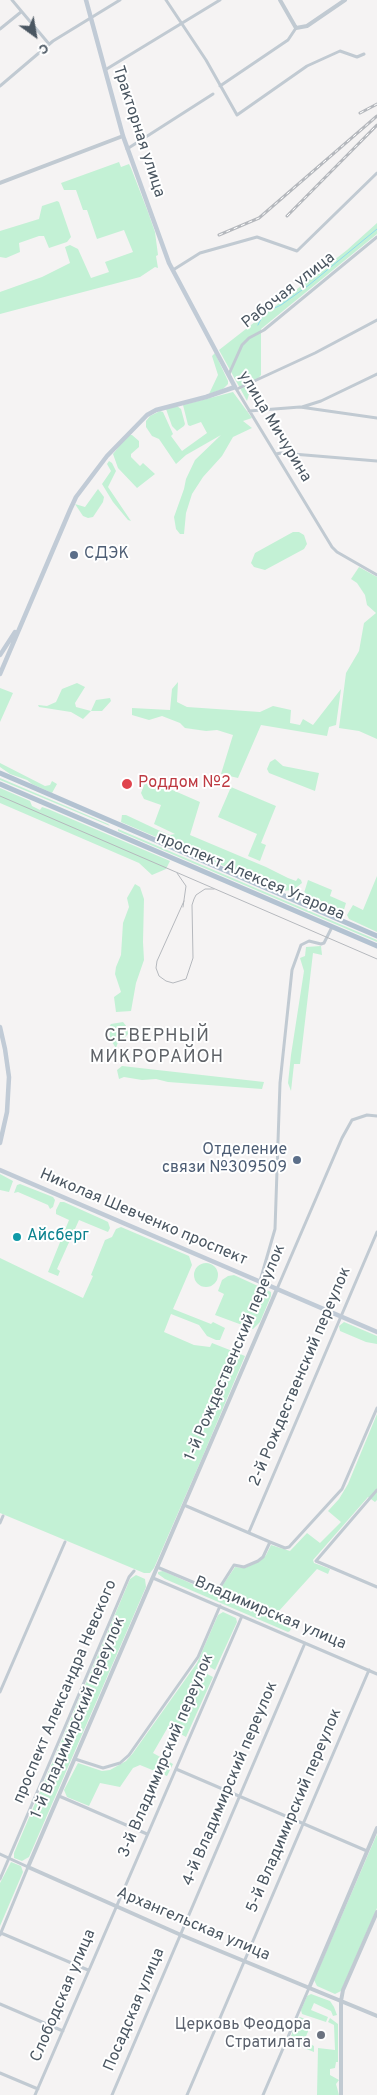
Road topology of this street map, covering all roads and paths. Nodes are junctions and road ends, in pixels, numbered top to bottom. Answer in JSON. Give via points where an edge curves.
{"nodes":[{"id":1,"x":12,"y":0,"type":"edge"},
{"id":2,"x":86,"y":0,"type":"edge"},
{"id":3,"x":120,"y":0,"type":"edge"},
{"id":4,"x":166,"y":0,"type":"edge"},
{"id":5,"x":220,"y":0,"type":"edge"},
{"id":6,"x":280,"y":0,"type":"edge"},
{"id":7,"x":345,"y":0,"type":"edge"},
{"id":8,"x":22,"y":12,"type":"junction"},
{"id":9,"x":91,"y":17,"type":"junction"},
{"id":10,"x":181,"y":23,"type":"junction"},
{"id":11,"x":296,"y":28,"type":"junction"},
{"id":12,"x":0,"y":29,"type":"edge"},
{"id":13,"x":49,"y":44,"type":"junction"},
{"id":14,"x":364,"y":54,"type":"dead end"},
{"id":15,"x":105,"y":70,"type":"junction"},
{"id":16,"x":0,"y":86,"type":"edge"},
{"id":17,"x":220,"y":86,"type":"junction"},
{"id":18,"x":214,"y":94,"type":"dead end"},
{"id":19,"x":123,"y":136,"type":"junction"},
{"id":20,"x":127,"y":149,"type":"junction"},
{"id":21,"x":377,"y":173,"type":"edge"},
{"id":22,"x":0,"y":182,"type":"edge"},
{"id":23,"x":377,"y":237,"type":"edge"},
{"id":24,"x":173,"y":270,"type":"junction"},
{"id":25,"x":377,"y":320,"type":"edge"},
{"id":26,"x":229,"y":374,"type":"junction"},
{"id":27,"x":377,"y":374,"type":"edge"},
{"id":28,"x":236,"y":388,"type":"junction"},
{"id":29,"x":300,"y":407,"type":"junction"},
{"id":30,"x":249,"y":410,"type":"junction"},
{"id":31,"x":377,"y":418,"type":"edge"},
{"id":32,"x":276,"y":454,"type":"junction"},
{"id":33,"x":377,"y":461,"type":"edge"},
{"id":34,"x":377,"y":575,"type":"edge"},
{"id":35,"x":19,"y":627,"type":"junction"},
{"id":36,"x":0,"y":656,"type":"edge"},
{"id":37,"x":0,"y":674,"type":"edge"},
{"id":38,"x":0,"y":773,"type":"edge"},
{"id":39,"x":0,"y":784,"type":"edge"},
{"id":40,"x":116,"y":824,"type":"junction"},
{"id":41,"x":112,"y":832,"type":"junction"},
{"id":42,"x":332,"y":926,"type":"junction"},
{"id":43,"x":377,"y":936,"type":"edge"},
{"id":44,"x":377,"y":946,"type":"edge"},
{"id":45,"x":0,"y":1027,"type":"edge"},
{"id":46,"x":377,"y":1116,"type":"edge"},
{"id":47,"x":0,"y":1143,"type":"edge"},
{"id":48,"x":0,"y":1170,"type":"edge"},
{"id":49,"x":377,"y":1232,"type":"edge"},
{"id":50,"x":260,"y":1281,"type":"junction"},
{"id":51,"x":276,"y":1289,"type":"junction"},
{"id":52,"x":342,"y":1316,"type":"junction"},
{"id":53,"x":377,"y":1332,"type":"edge"},
{"id":54,"x":377,"y":1408,"type":"edge"},
{"id":55,"x":376,"y":1490,"type":"edge"},
{"id":56,"x":184,"y":1505,"type":"junction"},
{"id":57,"x":3,"y":1516,"type":"dead end"},
{"id":58,"x":0,"y":1522,"type":"edge"},
{"id":59,"x":249,"y":1532,"type":"junction"},
{"id":60,"x":65,"y":1542,"type":"dead end"},
{"id":61,"x":270,"y":1542,"type":"junction"},
{"id":62,"x":157,"y":1567,"type":"junction"},
{"id":63,"x":134,"y":1571,"type":"dead end"},
{"id":64,"x":153,"y":1578,"type":"junction"},
{"id":65,"x":377,"y":1587,"type":"edge"},
{"id":66,"x":220,"y":1606,"type":"junction"},
{"id":67,"x":242,"y":1616,"type":"junction"},
{"id":68,"x":305,"y":1643,"type":"junction"},
{"id":69,"x":369,"y":1670,"type":"junction"},
{"id":70,"x":377,"y":1674,"type":"edge"},
{"id":71,"x":0,"y":1692,"type":"edge"},
{"id":72,"x":75,"y":1758,"type":"junction"},
{"id":73,"x":176,"y":1769,"type":"junction"},
{"id":74,"x":59,"y":1796,"type":"junction"},
{"id":75,"x":240,"y":1796,"type":"junction"},
{"id":76,"x":303,"y":1824,"type":"junction"},
{"id":77,"x":377,"y":1828,"type":"edge"},
{"id":78,"x":147,"y":1834,"type":"junction"},
{"id":79,"x":367,"y":1851,"type":"junction"},
{"id":80,"x":0,"y":1854,"type":"edge"},
{"id":81,"x":9,"y":1858,"type":"junction"},
{"id":82,"x":28,"y":1867,"type":"junction"},
{"id":83,"x":0,"y":1879,"type":"edge"},
{"id":84,"x":116,"y":1906,"type":"junction"},
{"id":85,"x":377,"y":1912,"type":"edge"},
{"id":86,"x":0,"y":1934,"type":"edge"},
{"id":87,"x":181,"y":1935,"type":"junction"},
{"id":88,"x":244,"y":1961,"type":"junction"},
{"id":89,"x":88,"y":1970,"type":"junction"},
{"id":90,"x":308,"y":1988,"type":"junction"},
{"id":91,"x":341,"y":2001,"type":"junction"},
{"id":92,"x":0,"y":2004,"type":"edge"},
{"id":93,"x":377,"y":2016,"type":"edge"},
{"id":94,"x":63,"y":2031,"type":"junction"},
{"id":95,"x":0,"y":2073,"type":"edge"},
{"id":96,"x":38,"y":2089,"type":"junction"},
{"id":97,"x":35,"y":2095,"type":"edge"},
{"id":98,"x":112,"y":2095,"type":"edge"},
{"id":99,"x":187,"y":2095,"type":"edge"},
{"id":100,"x":263,"y":2095,"type":"edge"},
{"id":101,"x":341,"y":2095,"type":"edge"}],
"edges":[{"from":1,"to":8,"type":"street"},
{"from":2,"to":9,"type":"main road","name":"Тракторная улица"},
{"from":3,"to":9,"type":"street"},
{"from":4,"to":10,"type":"street"},
{"from":5,"to":10,"type":"street"},
{"from":6,"to":11,"type":"street"},
{"from":7,"to":11,"type":"street","via":[[307,26]]},
{"from":8,"to":12,"type":"street"},
{"from":8,"to":13,"type":"street"},
{"from":9,"to":13,"type":"street"},
{"from":9,"to":15,"type":"main road","name":"Тракторная улица"},
{"from":10,"to":15,"type":"street"},
{"from":10,"to":17,"type":"street"},
{"from":11,"to":17,"type":"street","via":[[288,40]]},
{"from":13,"to":16,"type":"street"},
{"from":14,"to":17,"type":"street","via":[[357,57],[340,51],[307,66],[236,115]]},
{"from":15,"to":19,"type":"main road","name":"Тракторная улица"},
{"from":18,"to":20,"type":"street"},
{"from":19,"to":20,"type":"main road","name":"Тракторная улица"},
{"from":19,"to":22,"type":"street"},
{"from":20,"to":24,"type":"main road","name":"Тракторная улица"},
{"from":21,"to":24,"type":"street","via":[[297,252],[257,237],[200,253]]},
{"from":23,"to":26,"type":"street","name":"Рабочая улица","via":[[264,330],[249,338],[242,345]]},
{"from":24,"to":26,"type":"main road","name":"улица Мичурина"},
{"from":25,"to":28,"type":"street","via":[[315,353]]},
{"from":26,"to":28,"type":"main road","name":"улица Мичурина"},
{"from":27,"to":29,"type":"street","via":[[321,401]]},
{"from":28,"to":30,"type":"street","name":"улица Мичурина"},
{"from":28,"to":35,"type":"main road","via":[[156,410],[133,427],[76,497]]},
{"from":29,"to":30,"type":"street"},
{"from":29,"to":31,"type":"street"},
{"from":30,"to":32,"type":"street","name":"улица Мичурина"},
{"from":32,"to":33,"type":"street"},
{"from":32,"to":34,"type":"street","name":"улица Мичурина","via":[[332,547]]},
{"from":35,"to":36,"type":"main road"},
{"from":35,"to":37,"type":"main road"},
{"from":38,"to":40,"type":"main road","name":"проспект Алексея Угарова"},
{"from":39,"to":41,"type":"main road","name":"проспект Алексея Угарова"},
{"from":40,"to":41,"type":"main road"},
{"from":40,"to":43,"type":"main road","name":"проспект Алексея Угарова"},
{"from":41,"to":42,"type":"main road","name":"проспект Алексея Угарова"},
{"from":42,"to":44,"type":"main road","name":"проспект Алексея Угарова"},
{"from":42,"to":50,"type":"street","via":[[324,943],[301,944],[292,970],[280,1083],[275,1229]]},
{"from":45,"to":47,"type":"main road","via":[[9,1077],[7,1112]]},
{"from":46,"to":51,"type":"street","name":"1-й Рождественский переулок","via":[[367,1115],[352,1120]]},
{"from":48,"to":50,"type":"main road","name":"Николая Шевченко проспект"},
{"from":49,"to":52,"type":"street","name":"2-й Рождественский переулок"},
{"from":50,"to":51,"type":"main road","name":"Николая Шевченко проспект"},
{"from":51,"to":52,"type":"main road","name":"Николая Шевченко проспект"},
{"from":51,"to":56,"type":"street","name":"1-й Рождественский переулок"},
{"from":52,"to":53,"type":"main road","name":"Николая Шевченко проспект"},
{"from":52,"to":59,"type":"street","name":"2-й Рождественский переулок"},
{"from":54,"to":61,"type":"street","via":[[337,1496],[290,1548]]},
{"from":55,"to":65,"type":"street","via":[[316,1560]]},
{"from":56,"to":59,"type":"street"},
{"from":56,"to":62,"type":"street","name":"1-й Рождественский переулок"},
{"from":57,"to":58,"type":"street"},
{"from":59,"to":61,"type":"street"},
{"from":60,"to":71,"type":"street"},
{"from":61,"to":62,"type":"street","via":[[258,1561],[244,1566],[234,1565],[214,1591]]},
{"from":62,"to":64,"type":"street","name":"1-й Рождественский переулок"},
{"from":63,"to":81,"type":"street","name":"проспект Александра Невского"},
{"from":64,"to":66,"type":"street","name":"Владимирская улица"},
{"from":64,"to":72,"type":"street","name":"1-й Владимирский переулок"},
{"from":66,"to":67,"type":"street","name":"Владимирская улица"},
{"from":66,"to":72,"type":"street","via":[[198,1656],[129,1755],[120,1763],[103,1768]]},
{"from":67,"to":68,"type":"street","name":"Владимирская улица"},
{"from":67,"to":73,"type":"street","name":"3-й Владимирский переулок"},
{"from":68,"to":69,"type":"street","name":"Владимирская улица"},
{"from":68,"to":75,"type":"street","name":"4-й Владимирский переулок"},
{"from":69,"to":70,"type":"street","name":"Владимирская улица"},
{"from":69,"to":76,"type":"street","name":"5-й Владимирский переулок"},
{"from":72,"to":74,"type":"street","name":"1-й Владимирский переулок"},
{"from":73,"to":75,"type":"street"},
{"from":73,"to":78,"type":"street","name":"3-й Владимирский переулок"},
{"from":74,"to":78,"type":"street"},
{"from":74,"to":82,"type":"street","name":"1-й Владимирский переулок"},
{"from":75,"to":76,"type":"street"},
{"from":75,"to":87,"type":"street","name":"4-й Владимирский переулок"},
{"from":76,"to":79,"type":"street"},
{"from":76,"to":88,"type":"street","name":"5-й Владимирский переулок"},
{"from":77,"to":79,"type":"street"},
{"from":78,"to":84,"type":"street","name":"3-й Владимирский переулок"},
{"from":79,"to":90,"type":"street"},
{"from":80,"to":81,"type":"street","name":"Архангельская улица"},
{"from":81,"to":82,"type":"street","name":"Архангельская улица"},
{"from":81,"to":83,"type":"street","name":"проспект Александра Невского"},
{"from":82,"to":84,"type":"street","name":"Архангельская улица"},
{"from":82,"to":86,"type":"street"},
{"from":84,"to":87,"type":"street","name":"Архангельская улица"},
{"from":84,"to":89,"type":"street","name":"Слободская улица"},
{"from":85,"to":91,"type":"street"},
{"from":86,"to":89,"type":"street"},
{"from":87,"to":88,"type":"street","name":"Архангельская улица"},
{"from":87,"to":98,"type":"street","name":"Посадская улица"},
{"from":88,"to":90,"type":"street","name":"Архангельская улица"},
{"from":88,"to":99,"type":"street","name":"5-й Владимирский переулок"},
{"from":89,"to":94,"type":"street","name":"Слободская улица"},
{"from":90,"to":91,"type":"street","name":"Архангельская улица"},
{"from":90,"to":100,"type":"street"},
{"from":91,"to":93,"type":"street","name":"Архангельская улица"},
{"from":91,"to":101,"type":"street"},
{"from":92,"to":94,"type":"street"},
{"from":94,"to":96,"type":"street","name":"Слободская улица"},
{"from":95,"to":96,"type":"street"},
{"from":96,"to":97,"type":"street","name":"Слободская улица"}]}
